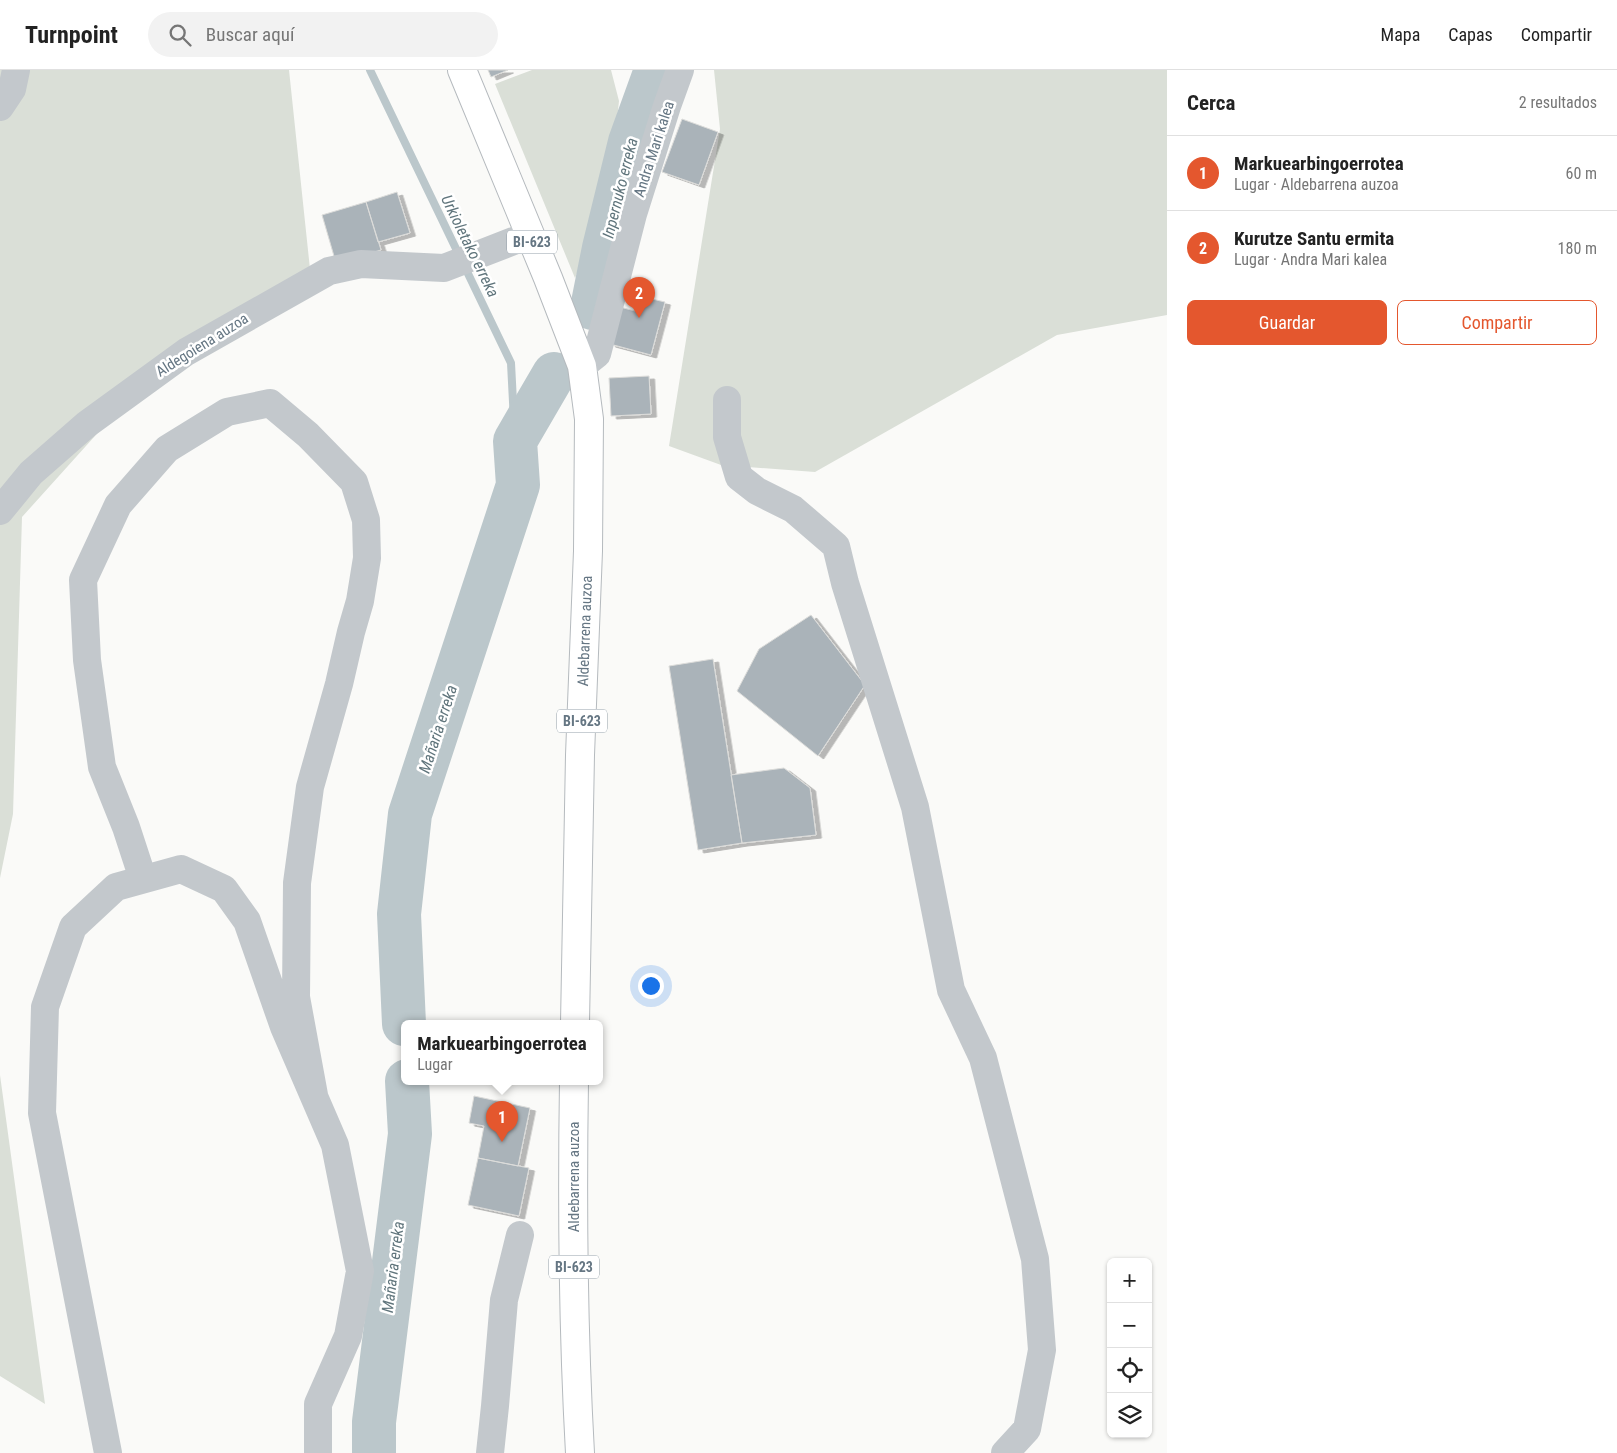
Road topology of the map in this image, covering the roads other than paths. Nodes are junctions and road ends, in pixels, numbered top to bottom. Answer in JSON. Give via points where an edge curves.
{"nodes":[{"id":1,"x":16,"y":70,"type":"edge"},
{"id":2,"x":462,"y":70,"type":"edge"},
{"id":3,"x":680,"y":70,"type":"edge"},
{"id":4,"x":0,"y":107,"type":"edge"},
{"id":5,"x":529,"y":235,"type":"junction"},
{"id":6,"x":582,"y":366,"type":"junction"},
{"id":7,"x":727,"y":400,"type":"dead end"},
{"id":8,"x":0,"y":511,"type":"edge"},
{"id":9,"x":143,"y":879,"type":"junction"},
{"id":10,"x":575,"y":1020,"type":"edge"},
{"id":11,"x":574,"y":1085,"type":"edge"},
{"id":12,"x":314,"y":1095,"type":"junction"},
{"id":13,"x":520,"y":1235,"type":"dead end"},
{"id":14,"x":108,"y":1453,"type":"edge"},
{"id":15,"x":318,"y":1453,"type":"edge"},
{"id":16,"x":490,"y":1453,"type":"edge"},
{"id":17,"x":580,"y":1453,"type":"edge"},
{"id":18,"x":1005,"y":1453,"type":"edge"}],
"edges":[{"from":1,"to":4,"type":"street","via":[[12,89]]},
{"from":2,"to":5,"type":"main road","number":"BI-623"},
{"from":3,"to":6,"type":"street","name":"Andra Mari kalea","via":[[633,214],[597,354]]},
{"from":5,"to":6,"type":"main road","number":"BI-623"},
{"from":5,"to":8,"type":"street","name":"Aldegoiena auzoa","via":[[444,268],[361,264],[329,271],[186,352],[102,413],[31,473]]},
{"from":6,"to":10,"type":"main road","name":"Aldebarrena auzoa","number":"BI-623","via":[[589,419],[588,551]]},
{"from":7,"to":18,"type":"street","via":[[726,437],[739,477],[757,491],[793,509],[836,546],[844,583],[915,807],[951,990],[983,1058],[1035,1259],[1042,1350],[1027,1429]]},
{"from":9,"to":12,"type":"street","via":[[181,869],[224,889],[248,921],[284,1027]]},
{"from":9,"to":12,"type":"street","via":[[102,767],[87,660],[83,580],[118,505],[167,449],[226,412],[270,403],[308,435],[354,482],[366,520],[367,558],[360,601],[310,787],[297,883],[296,997]]},
{"from":9,"to":14,"type":"street","via":[[116,887],[73,927],[45,1007],[42,1113]]},
{"from":11,"to":17,"type":"main road","name":"Aldebarrena auzoa","number":"BI-623","via":[[576,1389]]},
{"from":12,"to":15,"type":"street","via":[[335,1145],[360,1271],[348,1336],[318,1404]]},
{"from":13,"to":16,"type":"street","via":[[504,1300]]}]}
